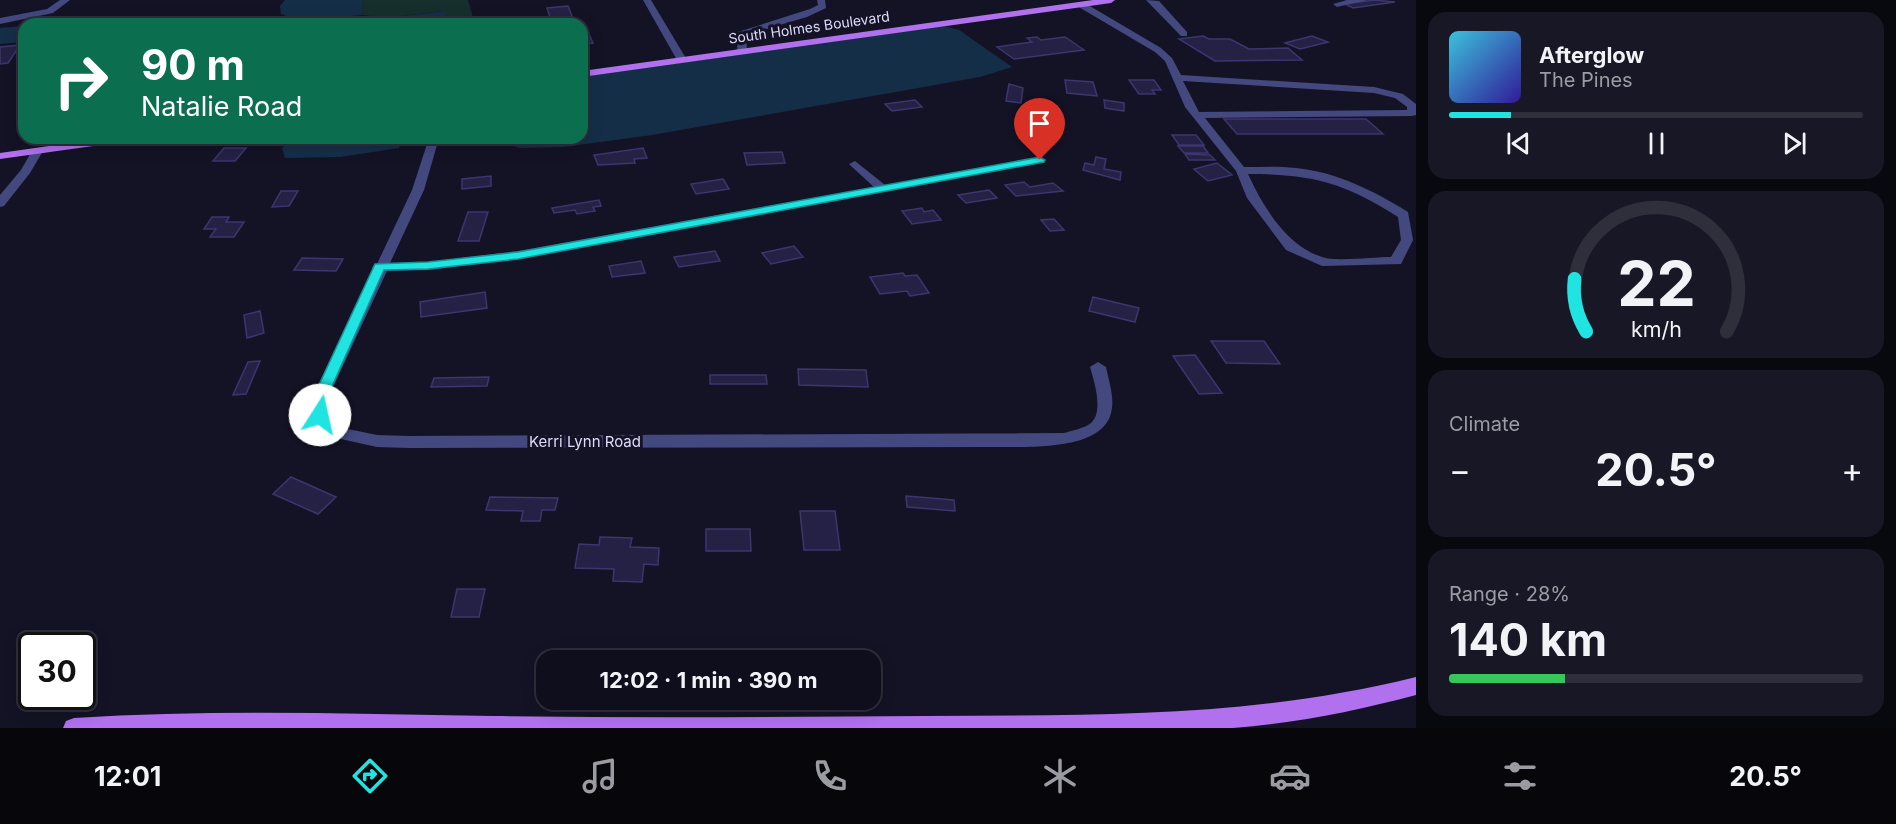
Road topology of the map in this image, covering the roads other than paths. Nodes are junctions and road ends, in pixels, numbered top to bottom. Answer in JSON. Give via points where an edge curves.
{"nodes":[{"id":1,"x":66,"y":0,"type":"edge"},
{"id":2,"x":647,"y":0,"type":"edge"},
{"id":3,"x":821,"y":0,"type":"edge"},
{"id":4,"x":1111,"y":0,"type":"edge"},
{"id":5,"x":1150,"y":0,"type":"edge"},
{"id":6,"x":1364,"y":0,"type":"edge"},
{"id":7,"x":1332,"y":2,"type":"edge"},
{"id":8,"x":1080,"y":4,"type":"junction"},
{"id":9,"x":1352,"y":12,"type":"dead end"},
{"id":10,"x":0,"y":21,"type":"edge"},
{"id":11,"x":1184,"y":34,"type":"dead end"},
{"id":12,"x":742,"y":51,"type":"junction"},
{"id":13,"x":682,"y":60,"type":"junction"},
{"id":14,"x":588,"y":73,"type":"edge"},
{"id":15,"x":1178,"y":78,"type":"junction"},
{"id":16,"x":1196,"y":115,"type":"junction"},
{"id":17,"x":67,"y":144,"type":"edge"},
{"id":18,"x":432,"y":144,"type":"edge"},
{"id":19,"x":38,"y":151,"type":"junction"},
{"id":20,"x":0,"y":156,"type":"edge"},
{"id":21,"x":1040,"y":160,"type":"dead end"},
{"id":22,"x":855,"y":164,"type":"dead end"},
{"id":23,"x":1241,"y":170,"type":"junction"},
{"id":24,"x":883,"y":189,"type":"junction"},
{"id":25,"x":0,"y":203,"type":"edge"},
{"id":26,"x":379,"y":267,"type":"junction"},
{"id":27,"x":1098,"y":367,"type":"dead end"},
{"id":28,"x":1416,"y":686,"type":"edge"},
{"id":29,"x":74,"y":728,"type":"edge"}],
"edges":[{"from":1,"to":10,"type":"street","via":[[50,11]]},
{"from":2,"to":13,"type":"street"},
{"from":3,"to":12,"type":"street","via":[[823,6],[811,13],[741,34]]},
{"from":4,"to":8,"type":"main road","name":"South Holmes Boulevard"},
{"from":5,"to":11,"type":"street"},
{"from":6,"to":7,"type":"street"},
{"from":7,"to":9,"type":"street"},
{"from":8,"to":12,"type":"main road","name":"South Holmes Boulevard"},
{"from":8,"to":15,"type":"street","via":[[1158,50],[1169,60]]},
{"from":12,"to":13,"type":"main road","name":"South Holmes Boulevard"},
{"from":13,"to":14,"type":"main road","name":"South Holmes Boulevard"},
{"from":15,"to":16,"type":"street"},
{"from":15,"to":16,"type":"street","via":[[1374,90],[1399,96],[1412,106],[1412,113],[1374,115]]},
{"from":16,"to":23,"type":"street"},
{"from":17,"to":19,"type":"main road"},
{"from":18,"to":26,"type":"street","name":"Kerri Lynn Road","via":[[418,190]]},
{"from":19,"to":20,"type":"main road"},
{"from":19,"to":25,"type":"street"},
{"from":21,"to":24,"type":"street"},
{"from":22,"to":24,"type":"street"},
{"from":23,"to":23,"type":"street","via":[[1253,198],[1291,247],[1322,262],[1396,261],[1407,240],[1404,215],[1380,200],[1301,172]]},
{"from":24,"to":26,"type":"street","via":[[518,255],[438,265]]},
{"from":26,"to":27,"type":"street","name":"Kerri Lynn Road","via":[[319,400],[320,415],[333,432],[377,441],[1065,439],[1096,428],[1105,413]]},
{"from":28,"to":29,"type":"main road","via":[[1373,700],[1268,720],[1115,725],[617,727],[285,723]]}]}
